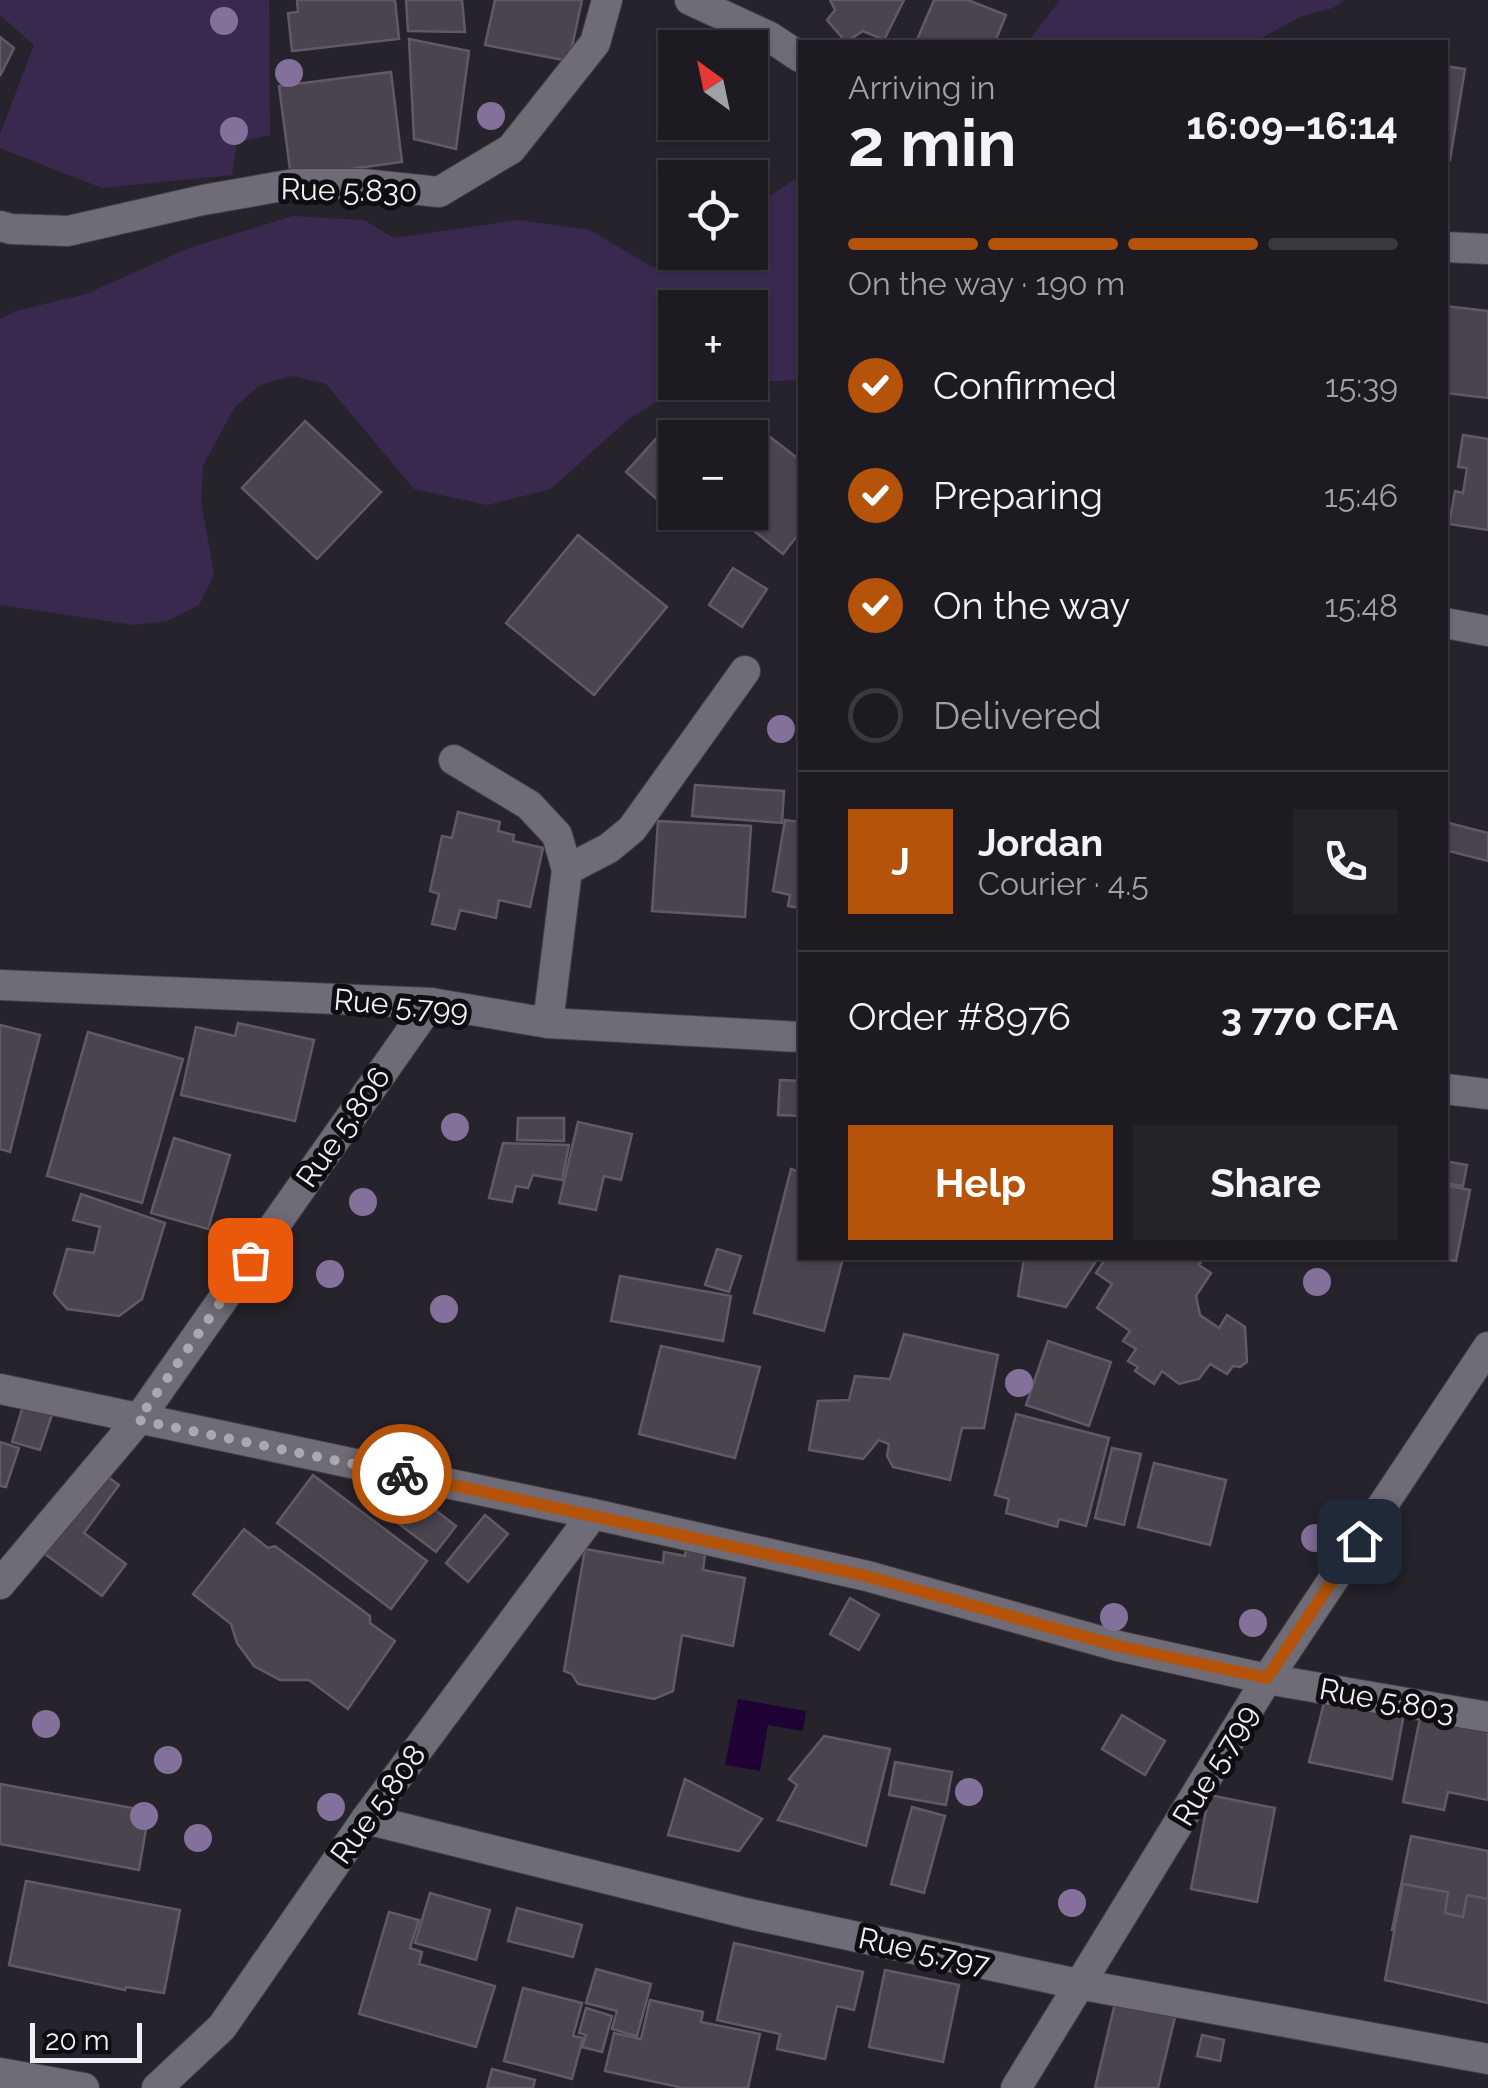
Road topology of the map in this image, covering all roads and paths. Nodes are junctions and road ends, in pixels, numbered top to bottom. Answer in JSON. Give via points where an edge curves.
{"nodes":[{"id":1,"x":607,"y":0,"type":"edge"},
{"id":2,"x":690,"y":0,"type":"edge"},
{"id":3,"x":798,"y":56,"type":"edge"},
{"id":4,"x":0,"y":226,"type":"edge"},
{"id":5,"x":1448,"y":247,"type":"edge"},
{"id":6,"x":1488,"y":249,"type":"edge"},
{"id":7,"x":1448,"y":623,"type":"edge"},
{"id":8,"x":1488,"y":631,"type":"edge"},
{"id":9,"x":745,"y":671,"type":"dead end"},
{"id":10,"x":454,"y":760,"type":"dead end"},
{"id":11,"x":567,"y":870,"type":"junction"},
{"id":12,"x":0,"y":985,"type":"edge"},
{"id":13,"x":430,"y":1003,"type":"junction"},
{"id":14,"x":548,"y":1023,"type":"junction"},
{"id":15,"x":798,"y":1037,"type":"edge"},
{"id":16,"x":1448,"y":1089,"type":"edge"},
{"id":17,"x":1488,"y":1094,"type":"edge"},
{"id":18,"x":1487,"y":1350,"type":"edge"},
{"id":19,"x":0,"y":1389,"type":"edge"},
{"id":20,"x":138,"y":1420,"type":"junction"},
{"id":21,"x":593,"y":1514,"type":"junction"},
{"id":22,"x":0,"y":1584,"type":"edge"},
{"id":23,"x":1267,"y":1678,"type":"junction"},
{"id":24,"x":1488,"y":1717,"type":"edge"},
{"id":25,"x":366,"y":1819,"type":"junction"},
{"id":26,"x":1078,"y":1984,"type":"junction"},
{"id":27,"x":1488,"y":2059,"type":"edge"},
{"id":28,"x":0,"y":2073,"type":"edge"},
{"id":29,"x":84,"y":2088,"type":"edge"},
{"id":30,"x":157,"y":2088,"type":"edge"},
{"id":31,"x":1016,"y":2088,"type":"edge"}],
"edges":[{"from":1,"to":4,"type":"street","name":"Rue 5.830","via":[[595,43],[511,150],[439,192],[294,184],[68,232]]},
{"from":2,"to":3,"type":"street"},
{"from":5,"to":6,"type":"street"},
{"from":7,"to":8,"type":"street"},
{"from":9,"to":11,"type":"street","via":[[632,829]]},
{"from":10,"to":11,"type":"street","via":[[529,805],[556,836]]},
{"from":11,"to":14,"type":"street"},
{"from":12,"to":13,"type":"street","name":"Rue 5.799"},
{"from":13,"to":14,"type":"street","name":"Rue 5.799"},
{"from":13,"to":20,"type":"street","name":"Rue 5.806"},
{"from":14,"to":15,"type":"street","name":"Rue 5.799"},
{"from":16,"to":17,"type":"street"},
{"from":18,"to":23,"type":"street","name":"Rue 5.799"},
{"from":19,"to":20,"type":"street","name":"Rue 5.803"},
{"from":20,"to":21,"type":"street","name":"Rue 5.803"},
{"from":20,"to":22,"type":"street","name":"Rue 5.806"},
{"from":21,"to":23,"type":"street","name":"Rue 5.803"},
{"from":21,"to":25,"type":"street","name":"Rue 5.808"},
{"from":23,"to":24,"type":"street","name":"Rue 5.803"},
{"from":23,"to":26,"type":"street","name":"Rue 5.799"},
{"from":25,"to":26,"type":"street","name":"Rue 5.797","via":[[745,1913]]},
{"from":25,"to":30,"type":"street","name":"Rue 5.808","via":[[222,2027]]},
{"from":26,"to":27,"type":"street","name":"Rue 5.797"},
{"from":26,"to":31,"type":"street","name":"Rue 5.799"},
{"from":28,"to":29,"type":"street"}]}
